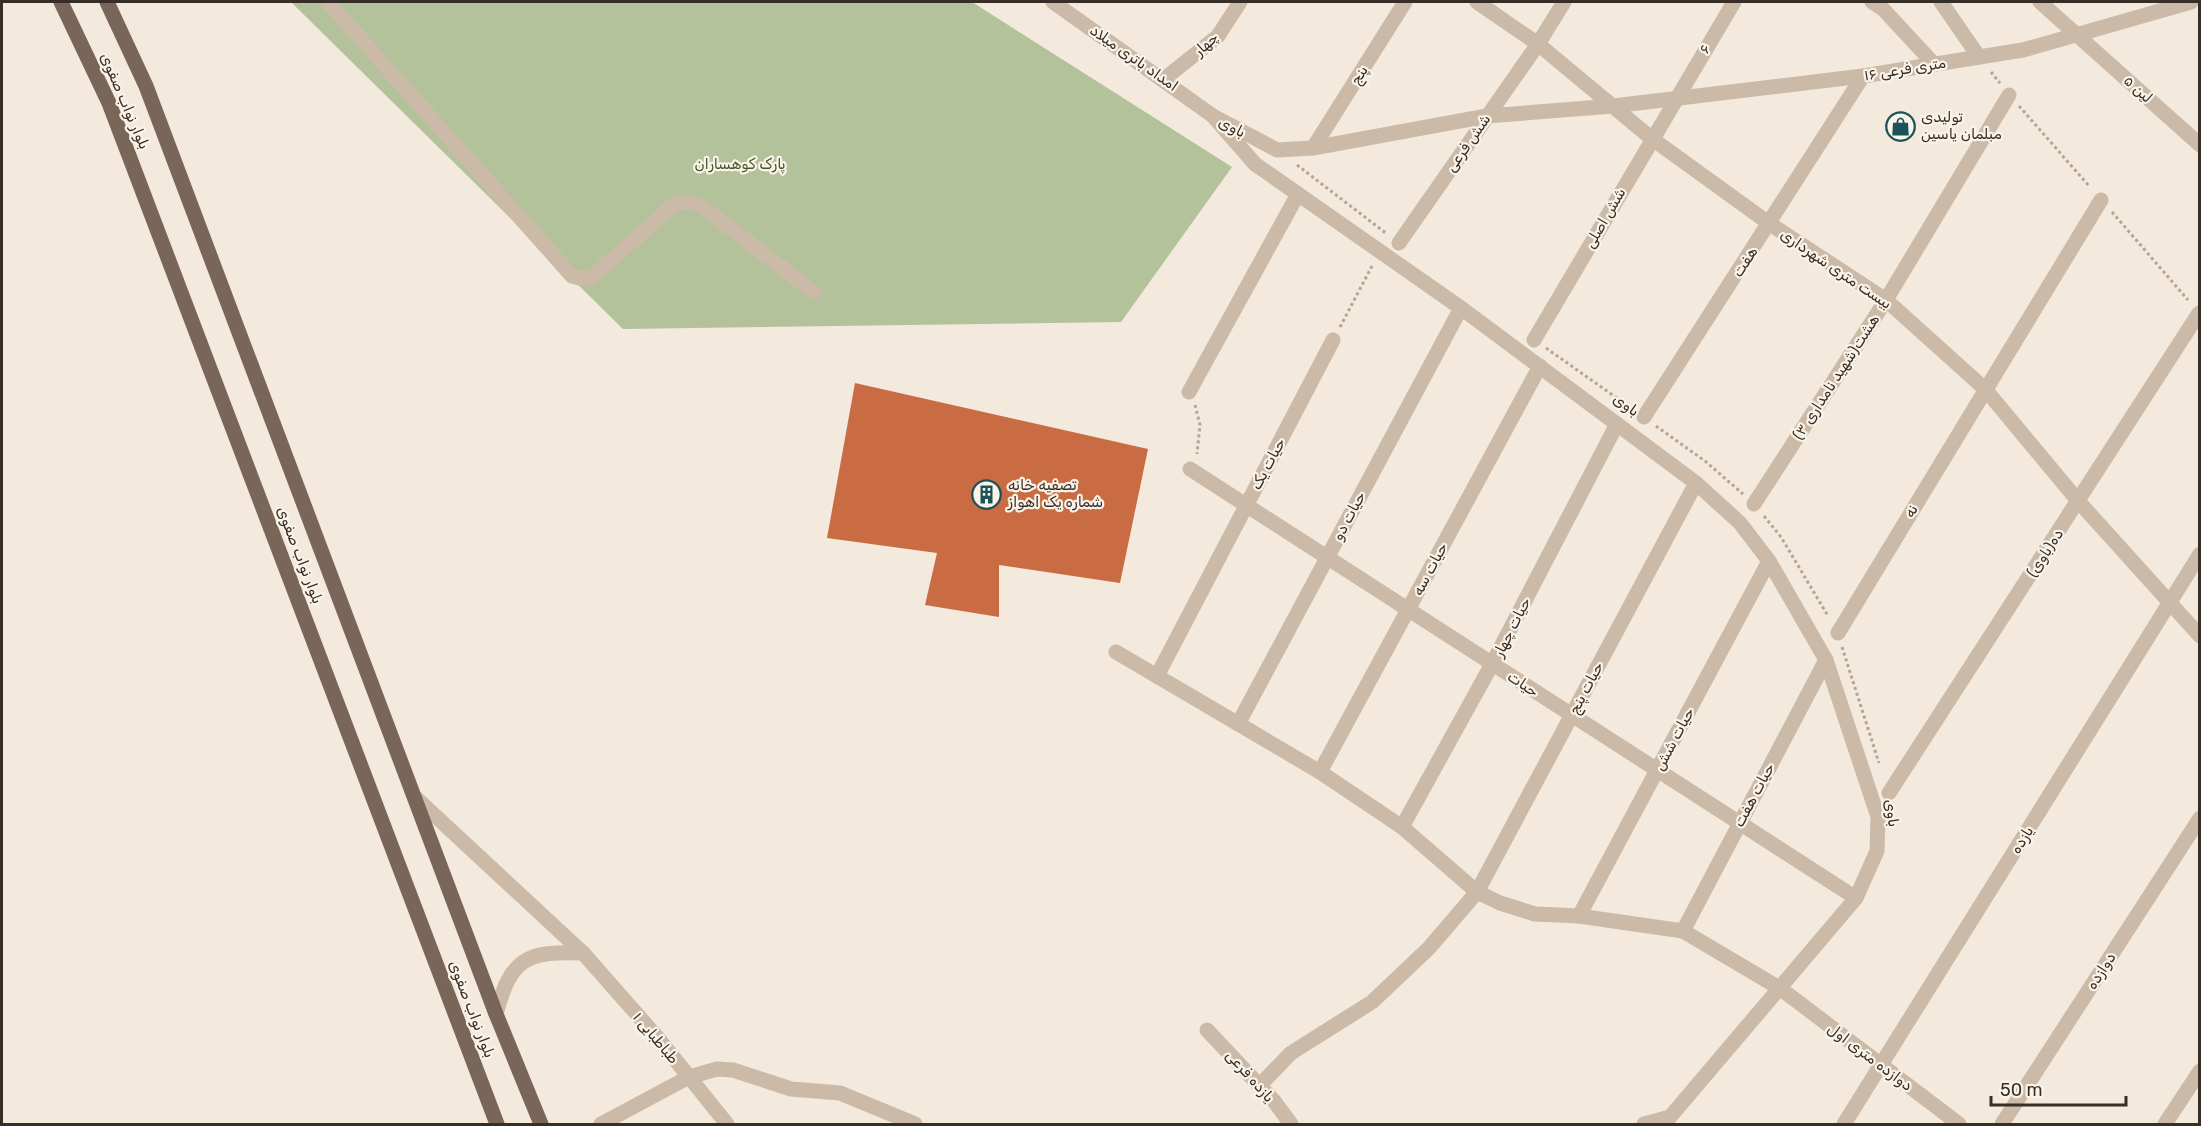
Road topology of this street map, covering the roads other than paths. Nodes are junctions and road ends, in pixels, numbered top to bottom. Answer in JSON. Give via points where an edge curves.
{"nodes":[{"id":1,"x":61,"y":2,"type":"edge"},
{"id":2,"x":107,"y":2,"type":"edge"},
{"id":3,"x":328,"y":2,"type":"edge"},
{"id":4,"x":1240,"y":2,"type":"edge"},
{"id":5,"x":1405,"y":2,"type":"edge"},
{"id":6,"x":1477,"y":2,"type":"edge"},
{"id":7,"x":1563,"y":2,"type":"edge"},
{"id":8,"x":1734,"y":2,"type":"edge"},
{"id":9,"x":1872,"y":2,"type":"edge"},
{"id":10,"x":1941,"y":2,"type":"edge"},
{"id":11,"x":2040,"y":2,"type":"edge"},
{"id":12,"x":2190,"y":2,"type":"edge"},
{"id":13,"x":1058,"y":3,"type":"edge"},
{"id":14,"x":2077,"y":33,"type":"junction"},
{"id":15,"x":1538,"y":44,"type":"junction"},
{"id":16,"x":1979,"y":57,"type":"junction"},
{"id":17,"x":1934,"y":64,"type":"junction"},
{"id":18,"x":1863,"y":76,"type":"junction"},
{"id":19,"x":1164,"y":79,"type":"junction"},
{"id":20,"x":2009,"y":94,"type":"road end"},
{"id":21,"x":1676,"y":97,"type":"junction"},
{"id":22,"x":1613,"y":106,"type":"junction"},
{"id":23,"x":1213,"y":116,"type":"junction"},
{"id":24,"x":1487,"y":116,"type":"junction"},
{"id":25,"x":1652,"y":138,"type":"junction"},
{"id":26,"x":2199,"y":145,"type":"edge"},
{"id":27,"x":1313,"y":148,"type":"junction"},
{"id":28,"x":1277,"y":150,"type":"joint"},
{"id":29,"x":1298,"y":194,"type":"junction"},
{"id":30,"x":2101,"y":200,"type":"road end"},
{"id":31,"x":1770,"y":224,"type":"junction"},
{"id":32,"x":1399,"y":243,"type":"road end"},
{"id":33,"x":814,"y":292,"type":"dead end"},
{"id":34,"x":1886,"y":300,"type":"junction"},
{"id":35,"x":1461,"y":308,"type":"junction"},
{"id":36,"x":2199,"y":313,"type":"edge"},
{"id":37,"x":1333,"y":340,"type":"road end"},
{"id":38,"x":1534,"y":340,"type":"road end"},
{"id":39,"x":1540,"y":366,"type":"junction"},
{"id":40,"x":1984,"y":389,"type":"junction"},
{"id":41,"x":1189,"y":392,"type":"road end"},
{"id":42,"x":1644,"y":417,"type":"road end"},
{"id":43,"x":1617,"y":424,"type":"junction"},
{"id":44,"x":1190,"y":470,"type":"road end"},
{"id":45,"x":1696,"y":483,"type":"junction"},
{"id":46,"x":2079,"y":502,"type":"junction"},
{"id":47,"x":1754,"y":504,"type":"road end"},
{"id":48,"x":1246,"y":506,"type":"junction"},
{"id":49,"x":2199,"y":554,"type":"edge"},
{"id":50,"x":1326,"y":557,"type":"junction"},
{"id":51,"x":1769,"y":561,"type":"junction"},
{"id":52,"x":2170,"y":601,"type":"junction"},
{"id":53,"x":1408,"y":610,"type":"junction"},
{"id":54,"x":1838,"y":633,"type":"road end"},
{"id":55,"x":2199,"y":636,"type":"edge"},
{"id":56,"x":1116,"y":652,"type":"dead end"},
{"id":57,"x":1826,"y":660,"type":"junction"},
{"id":58,"x":1492,"y":664,"type":"junction"},
{"id":59,"x":1157,"y":676,"type":"junction"},
{"id":60,"x":1572,"y":716,"type":"junction"},
{"id":61,"x":1238,"y":724,"type":"junction"},
{"id":62,"x":1657,"y":770,"type":"junction"},
{"id":63,"x":1320,"y":772,"type":"junction"},
{"id":64,"x":1889,"y":793,"type":"road end"},
{"id":65,"x":416,"y":798,"type":"junction"},
{"id":66,"x":2199,"y":818,"type":"edge"},
{"id":67,"x":1739,"y":824,"type":"junction"},
{"id":68,"x":1402,"y":827,"type":"junction"},
{"id":69,"x":1477,"y":892,"type":"junction"},
{"id":70,"x":1856,"y":898,"type":"junction"},
{"id":71,"x":1579,"y":916,"type":"junction"},
{"id":72,"x":1683,"y":931,"type":"junction"},
{"id":73,"x":583,"y":953,"type":"junction"},
{"id":74,"x":1781,"y":989,"type":"junction"},
{"id":75,"x":496,"y":1014,"type":"junction"},
{"id":76,"x":1207,"y":1030,"type":"dead end"},
{"id":77,"x":1882,"y":1066,"type":"junction"},
{"id":78,"x":2199,"y":1071,"type":"edge"},
{"id":79,"x":689,"y":1077,"type":"junction"},
{"id":80,"x":1260,"y":1085,"type":"junction"},
{"id":81,"x":497,"y":1125,"type":"edge"},
{"id":82,"x":541,"y":1125,"type":"edge"},
{"id":83,"x":601,"y":1125,"type":"edge"},
{"id":84,"x":727,"y":1125,"type":"edge"},
{"id":85,"x":915,"y":1125,"type":"edge"},
{"id":86,"x":1291,"y":1125,"type":"edge"},
{"id":87,"x":1644,"y":1125,"type":"edge"},
{"id":88,"x":1844,"y":1125,"type":"edge"},
{"id":89,"x":1959,"y":1125,"type":"edge"},
{"id":90,"x":2002,"y":1125,"type":"edge"},
{"id":91,"x":2165,"y":1125,"type":"edge"}],
"edges":[{"from":1,"to":81,"type":"main road","name":"بلوار نواب صفوی","via":[[109,103]]},
{"from":2,"to":65,"type":"main road","name":"بلوار نواب صفوی","via":[[146,86]]},
{"from":3,"to":33,"type":"street","via":[[572,276],[593,276],[670,208],[687,201],[701,206]]},
{"from":4,"to":19,"type":"street","name":"چهار","via":[[1218,36]]},
{"from":5,"to":27,"type":"street","name":"پنج"},
{"from":6,"to":15,"type":"street","name":"بیست متری شهرداری"},
{"from":7,"to":15,"type":"street","name":"شش فرعی"},
{"from":8,"to":21,"type":"street","name":"۶"},
{"from":9,"to":17,"type":"street"},
{"from":10,"to":16,"type":"street"},
{"from":11,"to":14,"type":"street","name":"لین ۵"},
{"from":12,"to":14,"type":"street","name":"۱۶ متری فرعی"},
{"from":13,"to":19,"type":"street","name":"امداد باتری میلاد"},
{"from":14,"to":16,"type":"street","name":"۱۶ متری فرعی","via":[[2023,50]]},
{"from":14,"to":26,"type":"street","name":"لین ۵"},
{"from":15,"to":22,"type":"street","name":"بیست متری شهرداری"},
{"from":15,"to":24,"type":"street","name":"شش فرعی"},
{"from":16,"to":17,"type":"street","name":"۱۶ متری فرعی"},
{"from":17,"to":18,"type":"street","name":"۱۶ متری فرعی"},
{"from":18,"to":21,"type":"street","name":"۱۶ متری فرعی"},
{"from":18,"to":31,"type":"street","name":"هفت"},
{"from":19,"to":23,"type":"street","name":"امداد باتری میلاد"},
{"from":20,"to":34,"type":"street","name":"هشت(شهید نامداری ۳)"},
{"from":21,"to":22,"type":"street","name":"۱۶ متری فرعی"},
{"from":21,"to":25,"type":"street","name":"شش اصلی"},
{"from":22,"to":24,"type":"street","name":"۱۶ متری فرعی"},
{"from":22,"to":25,"type":"street","name":"بیست متری شهرداری"},
{"from":23,"to":28,"type":"street","name":"باوی"},
{"from":23,"to":29,"type":"street","name":"باوی","via":[[1255,164]]},
{"from":24,"to":27,"type":"street","name":"۱۶ متری فرعی"},
{"from":24,"to":32,"type":"street","name":"شش فرعی"},
{"from":25,"to":31,"type":"street","name":"بیست متری شهرداری"},
{"from":25,"to":38,"type":"street","name":"شش اصلی"},
{"from":27,"to":28,"type":"street","name":"۱۶ متری فرعی"},
{"from":29,"to":35,"type":"street","name":"باوی"},
{"from":29,"to":41,"type":"street"},
{"from":30,"to":40,"type":"street","name":"نه"},
{"from":31,"to":34,"type":"street","name":"بیست متری شهرداری"},
{"from":31,"to":42,"type":"street","name":"هفت"},
{"from":34,"to":40,"type":"street","name":"بیست متری شهرداری"},
{"from":34,"to":47,"type":"street","name":"هشت(شهید نامداری ۳)"},
{"from":35,"to":39,"type":"street","name":"باوی"},
{"from":35,"to":50,"type":"street","name":"حیات دو"},
{"from":36,"to":46,"type":"street","name":"ده(باوی)"},
{"from":37,"to":48,"type":"street","name":"حیات یک"},
{"from":39,"to":43,"type":"street","name":"باوی"},
{"from":39,"to":53,"type":"street","name":"حیات سه"},
{"from":40,"to":46,"type":"street","name":"بیست متری شهرداری"},
{"from":40,"to":54,"type":"street","name":"نه"},
{"from":43,"to":45,"type":"street","name":"باوی"},
{"from":43,"to":58,"type":"street","name":"حیات چهار"},
{"from":44,"to":48,"type":"street","name":"حیات"},
{"from":45,"to":51,"type":"street","name":"باوی","via":[[1740,524]]},
{"from":45,"to":60,"type":"street","name":"حیات پنج"},
{"from":46,"to":52,"type":"street","name":"بیست متری شهرداری"},
{"from":46,"to":64,"type":"street","name":"ده(باوی)"},
{"from":48,"to":50,"type":"street","name":"حیات"},
{"from":48,"to":59,"type":"street","name":"حیات یک"},
{"from":49,"to":52,"type":"street","name":"یازده"},
{"from":50,"to":53,"type":"street","name":"حیات"},
{"from":50,"to":61,"type":"street","name":"حیات دو"},
{"from":51,"to":57,"type":"street","name":"باوی"},
{"from":51,"to":62,"type":"street","name":"حیات شش"},
{"from":52,"to":55,"type":"street","name":"بیست متری شهرداری"},
{"from":52,"to":77,"type":"street","name":"یازده"},
{"from":53,"to":58,"type":"street","name":"حیات"},
{"from":53,"to":63,"type":"street","name":"حیات سه"},
{"from":56,"to":59,"type":"street"},
{"from":57,"to":67,"type":"street","name":"حیات هفت"},
{"from":57,"to":70,"type":"street","name":"باوی","via":[[1878,817],[1877,851]]},
{"from":58,"to":60,"type":"street","name":"حیات"},
{"from":58,"to":68,"type":"street","name":"حیات چهار"},
{"from":59,"to":61,"type":"street"},
{"from":60,"to":62,"type":"street","name":"حیات"},
{"from":60,"to":69,"type":"street","name":"حیات پنج"},
{"from":61,"to":63,"type":"street"},
{"from":62,"to":67,"type":"street","name":"حیات"},
{"from":62,"to":71,"type":"street","name":"حیات شش"},
{"from":63,"to":68,"type":"street"},
{"from":65,"to":73,"type":"street","name":"طباطبایی ۱"},
{"from":65,"to":75,"type":"main road","name":"بلوار نواب صفوی"},
{"from":66,"to":90,"type":"street","name":"دوازده"},
{"from":67,"to":70,"type":"street","name":"حیات"},
{"from":67,"to":72,"type":"street","name":"حیات هفت"},
{"from":68,"to":69,"type":"street"},
{"from":69,"to":71,"type":"street","via":[[1535,914]]},
{"from":69,"to":80,"type":"street","name":"حیات پنج","via":[[1429,948],[1372,1002],[1291,1053]]},
{"from":70,"to":74,"type":"street","name":"باوی"},
{"from":71,"to":72,"type":"street"},
{"from":72,"to":74,"type":"street","name":"دوازده متری اول"},
{"from":73,"to":75,"type":"street","via":[[532,956],[513,969]]},
{"from":73,"to":79,"type":"street","name":"طباطبایی ۱"},
{"from":74,"to":77,"type":"street","name":"دوازده متری اول"},
{"from":74,"to":87,"type":"street","name":"باوی","via":[[1670,1117]]},
{"from":75,"to":82,"type":"main road","name":"بلوار نواب صفوی"},
{"from":76,"to":80,"type":"street","name":"یازده فرعی"},
{"from":77,"to":88,"type":"street","name":"یازده"},
{"from":77,"to":89,"type":"street","name":"دوازده متری اول"},
{"from":78,"to":91,"type":"street"},
{"from":79,"to":83,"type":"street"},
{"from":79,"to":84,"type":"street","name":"طباطبایی ۱"},
{"from":79,"to":85,"type":"street","via":[[717,1069],[734,1070],[791,1089],[840,1093]]},
{"from":80,"to":86,"type":"street","name":"یازده فرعی"}]}
